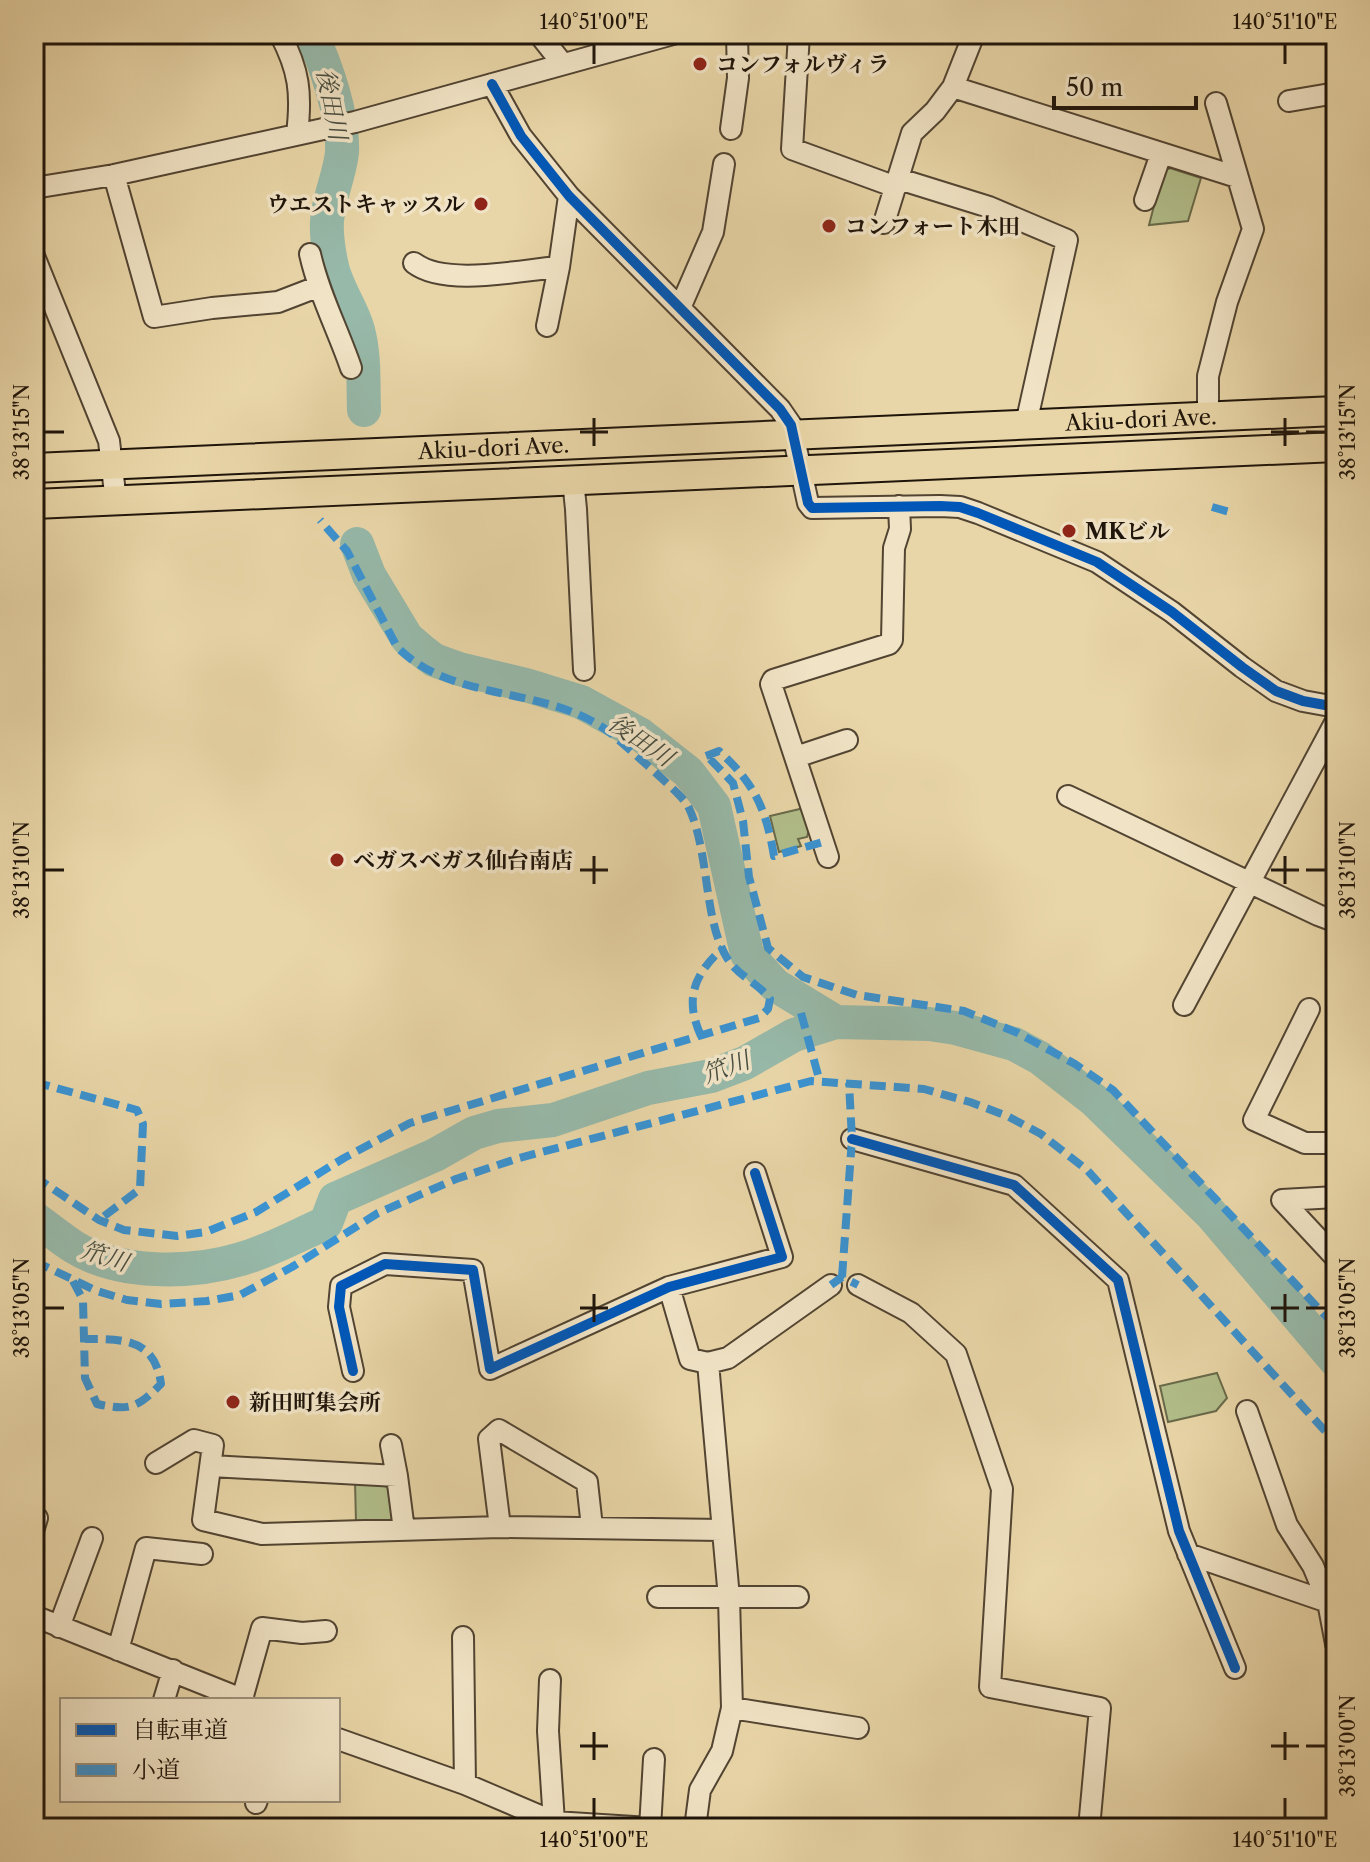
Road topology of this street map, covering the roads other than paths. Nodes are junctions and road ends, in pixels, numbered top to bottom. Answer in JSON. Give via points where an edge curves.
{"nodes":[{"id":1,"x":280,"y":34,"type":"edge"},
{"id":2,"x":539,"y":34,"type":"edge"},
{"id":3,"x":673,"y":34,"type":"edge"},
{"id":4,"x":737,"y":34,"type":"edge"},
{"id":5,"x":799,"y":34,"type":"edge"},
{"id":6,"x":974,"y":34,"type":"edge"},
{"id":7,"x":562,"y":63,"type":"junction"},
{"id":8,"x":492,"y":84,"type":"junction"},
{"id":9,"x":953,"y":87,"type":"junction"},
{"id":10,"x":1336,"y":93,"type":"edge"},
{"id":11,"x":1289,"y":101,"type":"dead end"},
{"id":12,"x":1216,"y":103,"type":"dead end"},
{"id":13,"x":731,"y":129,"type":"dead end"},
{"id":14,"x":297,"y":134,"type":"junction"},
{"id":15,"x":1161,"y":154,"type":"junction"},
{"id":16,"x":724,"y":164,"type":"dead end"},
{"id":17,"x":114,"y":175,"type":"junction"},
{"id":18,"x":1237,"y":177,"type":"junction"},
{"id":19,"x":897,"y":183,"type":"junction"},
{"id":20,"x":34,"y":188,"type":"edge"},
{"id":21,"x":569,"y":196,"type":"junction"},
{"id":22,"x":1145,"y":200,"type":"dead end"},
{"id":23,"x":884,"y":223,"type":"dead end"},
{"id":24,"x":310,"y":254,"type":"dead end"},
{"id":25,"x":34,"y":256,"type":"edge"},
{"id":26,"x":414,"y":263,"type":"dead end"},
{"id":27,"x":559,"y":267,"type":"junction"},
{"id":28,"x":317,"y":287,"type":"junction"},
{"id":29,"x":680,"y":308,"type":"junction"},
{"id":30,"x":547,"y":326,"type":"dead end"},
{"id":31,"x":351,"y":368,"type":"dead end"},
{"id":32,"x":1336,"y":411,"type":"edge"},
{"id":33,"x":1208,"y":416,"type":"junction"},
{"id":34,"x":1026,"y":424,"type":"junction"},
{"id":35,"x":794,"y":434,"type":"junction"},
{"id":36,"x":1336,"y":447,"type":"edge"},
{"id":37,"x":114,"y":465,"type":"junction"},
{"id":38,"x":34,"y":468,"type":"edge"},
{"id":39,"x":802,"y":470,"type":"junction"},
{"id":40,"x":573,"y":480,"type":"junction"},
{"id":41,"x":116,"y":502,"type":"junction"},
{"id":42,"x":34,"y":504,"type":"edge"},
{"id":43,"x":899,"y":506,"type":"junction"},
{"id":44,"x":584,"y":670,"type":"dead end"},
{"id":45,"x":1336,"y":707,"type":"edge"},
{"id":46,"x":1336,"y":721,"type":"edge"},
{"id":47,"x":847,"y":740,"type":"dead end"},
{"id":48,"x":796,"y":757,"type":"junction"},
{"id":49,"x":1068,"y":796,"type":"dead end"},
{"id":50,"x":828,"y":857,"type":"dead end"},
{"id":51,"x":1248,"y":883,"type":"junction"},
{"id":52,"x":1336,"y":917,"type":"edge"},
{"id":53,"x":1184,"y":1005,"type":"dead end"},
{"id":54,"x":1309,"y":1009,"type":"dead end"},
{"id":55,"x":852,"y":1139,"type":"dead end"},
{"id":56,"x":1336,"y":1143,"type":"edge"},
{"id":57,"x":755,"y":1173,"type":"dead end"},
{"id":58,"x":1336,"y":1197,"type":"edge"},
{"id":59,"x":1336,"y":1258,"type":"edge"},
{"id":60,"x":831,"y":1285,"type":"dead end"},
{"id":61,"x":858,"y":1285,"type":"dead end"},
{"id":62,"x":669,"y":1287,"type":"junction"},
{"id":63,"x":708,"y":1363,"type":"junction"},
{"id":64,"x":353,"y":1371,"type":"dead end"},
{"id":65,"x":1247,"y":1411,"type":"dead end"},
{"id":66,"x":391,"y":1445,"type":"dead end"},
{"id":67,"x":156,"y":1463,"type":"dead end"},
{"id":68,"x":211,"y":1466,"type":"junction"},
{"id":69,"x":397,"y":1476,"type":"junction"},
{"id":70,"x":500,"y":1527,"type":"junction"},
{"id":71,"x":592,"y":1527,"type":"junction"},
{"id":72,"x":404,"y":1530,"type":"junction"},
{"id":73,"x":722,"y":1530,"type":"junction"},
{"id":74,"x":92,"y":1538,"type":"dead end"},
{"id":75,"x":202,"y":1554,"type":"dead end"},
{"id":76,"x":1188,"y":1554,"type":"junction"},
{"id":77,"x":658,"y":1597,"type":"dead end"},
{"id":78,"x":798,"y":1597,"type":"dead end"},
{"id":79,"x":729,"y":1598,"type":"junction"},
{"id":80,"x":1328,"y":1602,"type":"junction"},
{"id":81,"x":34,"y":1616,"type":"edge"},
{"id":82,"x":59,"y":1627,"type":"junction"},
{"id":83,"x":326,"y":1631,"type":"dead end"},
{"id":84,"x":463,"y":1637,"type":"dead end"},
{"id":85,"x":1336,"y":1644,"type":"edge"},
{"id":86,"x":118,"y":1650,"type":"junction"},
{"id":87,"x":1235,"y":1668,"type":"dead end"},
{"id":88,"x":173,"y":1670,"type":"junction"},
{"id":89,"x":550,"y":1680,"type":"dead end"},
{"id":90,"x":165,"y":1698,"type":"edge"},
{"id":91,"x":238,"y":1698,"type":"edge"},
{"id":92,"x":244,"y":1698,"type":"edge"},
{"id":93,"x":732,"y":1708,"type":"junction"},
{"id":94,"x":858,"y":1728,"type":"dead end"},
{"id":95,"x":340,"y":1740,"type":"edge"},
{"id":96,"x":654,"y":1759,"type":"dead end"},
{"id":97,"x":465,"y":1784,"type":"junction"},
{"id":98,"x":554,"y":1822,"type":"junction"},
{"id":99,"x":585,"y":1827,"type":"edge"},
{"id":100,"x":650,"y":1828,"type":"edge"},
{"id":101,"x":695,"y":1828,"type":"edge"},
{"id":102,"x":1089,"y":1828,"type":"edge"}],
"edges":[{"from":1,"to":14,"type":"street","via":[[293,60],[301,100]]},
{"from":2,"to":7,"type":"street"},
{"from":3,"to":7,"type":"street"},
{"from":4,"to":13,"type":"street"},
{"from":5,"to":19,"type":"street","via":[[792,149]]},
{"from":6,"to":9,"type":"street"},
{"from":7,"to":8,"type":"street"},
{"from":8,"to":14,"type":"street"},
{"from":8,"to":21,"type":"street","via":[[521,136]]},
{"from":9,"to":15,"type":"street"},
{"from":9,"to":19,"type":"street","via":[[912,133]]},
{"from":10,"to":11,"type":"street"},
{"from":12,"to":18,"type":"street"},
{"from":14,"to":17,"type":"street"},
{"from":15,"to":18,"type":"street"},
{"from":15,"to":22,"type":"street"},
{"from":16,"to":29,"type":"street","via":[[713,232]]},
{"from":17,"to":20,"type":"street"},
{"from":17,"to":28,"type":"street","via":[[154,317],[278,302]]},
{"from":18,"to":33,"type":"street","via":[[1253,229],[1208,376]]},
{"from":19,"to":23,"type":"street"},
{"from":19,"to":34,"type":"street","via":[[989,207],[1067,240]]},
{"from":21,"to":27,"type":"street"},
{"from":21,"to":29,"type":"street"},
{"from":24,"to":28,"type":"street"},
{"from":25,"to":37,"type":"street"},
{"from":26,"to":27,"type":"street","via":[[449,276]]},
{"from":27,"to":30,"type":"street"},
{"from":28,"to":31,"type":"street"},
{"from":29,"to":35,"type":"street","via":[[780,409]]},
{"from":32,"to":33,"type":"highway","name":"Akiu-dori Ave."},
{"from":33,"to":34,"type":"highway","name":"Akiu-dori Ave."},
{"from":34,"to":35,"type":"highway","name":"Akiu-dori Ave."},
{"from":35,"to":37,"type":"highway","name":"Akiu-dori Ave."},
{"from":35,"to":39,"type":"street"},
{"from":36,"to":39,"type":"highway","name":"Akiu-dori Ave."},
{"from":37,"to":38,"type":"highway","name":"Akiu-dori Ave."},
{"from":37,"to":41,"type":"street"},
{"from":39,"to":40,"type":"highway","name":"Akiu-dori Ave."},
{"from":39,"to":43,"type":"street","via":[[812,508]]},
{"from":40,"to":41,"type":"highway","name":"Akiu-dori Ave."},
{"from":40,"to":44,"type":"street"},
{"from":41,"to":42,"type":"highway","name":"Akiu-dori Ave."},
{"from":43,"to":45,"type":"street","via":[[960,507],[1097,562],[1276,691]]},
{"from":43,"to":48,"type":"street","via":[[892,640],[771,684]]},
{"from":46,"to":51,"type":"street"},
{"from":47,"to":48,"type":"street"},
{"from":48,"to":50,"type":"street"},
{"from":49,"to":51,"type":"street"},
{"from":51,"to":52,"type":"street","via":[[1318,915],[1334,921]]},
{"from":51,"to":53,"type":"street"},
{"from":54,"to":56,"type":"street","via":[[1254,1120],[1305,1143]]},
{"from":55,"to":76,"type":"street","via":[[1014,1185],[1118,1280]]},
{"from":57,"to":62,"type":"street","via":[[782,1257]]},
{"from":58,"to":59,"type":"street","via":[[1282,1200]]},
{"from":60,"to":63,"type":"street","via":[[728,1358]]},
{"from":61,"to":102,"type":"street","via":[[911,1313],[956,1354],[1002,1489],[990,1687],[1100,1708]]},
{"from":62,"to":63,"type":"street","via":[[690,1359]]},
{"from":62,"to":64,"type":"street","via":[[490,1369],[473,1270],[385,1264],[341,1286],[339,1307]]},
{"from":63,"to":73,"type":"street"},
{"from":65,"to":80,"type":"street","via":[[1287,1525]]},
{"from":66,"to":69,"type":"street"},
{"from":67,"to":68,"type":"street","via":[[194,1440],[213,1445]]},
{"from":68,"to":69,"type":"street"},
{"from":68,"to":72,"type":"street","via":[[203,1520],[262,1534]]},
{"from":69,"to":72,"type":"street"},
{"from":70,"to":71,"type":"street"},
{"from":70,"to":71,"type":"street","via":[[489,1439],[499,1430],[587,1482]]},
{"from":70,"to":72,"type":"street"},
{"from":71,"to":73,"type":"street"},
{"from":73,"to":79,"type":"street"},
{"from":74,"to":82,"type":"street"},
{"from":75,"to":86,"type":"street","via":[[146,1548]]},
{"from":76,"to":80,"type":"street"},
{"from":76,"to":87,"type":"street"},
{"from":77,"to":79,"type":"street"},
{"from":78,"to":79,"type":"street"},
{"from":79,"to":93,"type":"street"},
{"from":80,"to":85,"type":"street"},
{"from":81,"to":82,"type":"street"},
{"from":82,"to":86,"type":"street"},
{"from":83,"to":92,"type":"street","via":[[262,1628]]},
{"from":84,"to":97,"type":"street"},
{"from":86,"to":88,"type":"street"},
{"from":88,"to":90,"type":"street"},
{"from":88,"to":91,"type":"street"},
{"from":89,"to":98,"type":"street"},
{"from":93,"to":94,"type":"street"},
{"from":93,"to":101,"type":"street","via":[[722,1751],[700,1790]]},
{"from":95,"to":97,"type":"street"},
{"from":96,"to":100,"type":"street"},
{"from":97,"to":98,"type":"street"},
{"from":98,"to":99,"type":"street"},
{"from":99,"to":100,"type":"street"}]}
